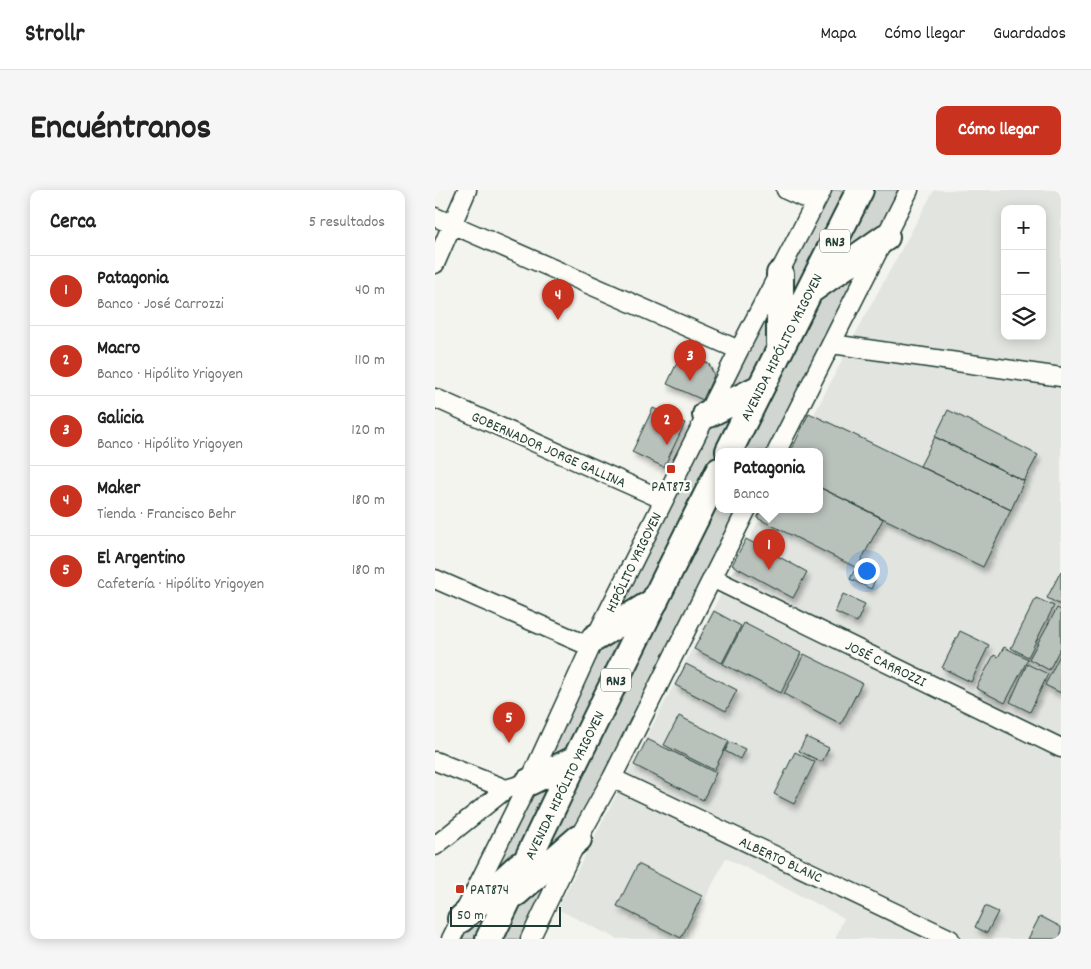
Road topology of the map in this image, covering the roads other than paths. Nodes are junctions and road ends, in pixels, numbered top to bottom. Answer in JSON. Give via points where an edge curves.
{"nodes":[{"id":1,"x":467,"y":190,"type":"edge"},
{"id":2,"x":786,"y":190,"type":"edge"},
{"id":3,"x":860,"y":190,"type":"edge"},
{"id":4,"x":909,"y":190,"type":"edge"},
{"id":5,"x":819,"y":196,"type":"edge"},
{"id":6,"x":435,"y":218,"type":"edge"},
{"id":7,"x":452,"y":225,"type":"junction"},
{"id":8,"x":885,"y":237,"type":"junction"},
{"id":9,"x":435,"y":264,"type":"edge"},
{"id":10,"x":780,"y":274,"type":"junction"},
{"id":11,"x":810,"y":291,"type":"junction"},
{"id":12,"x":832,"y":344,"type":"junction"},
{"id":13,"x":780,"y":349,"type":"junction"},
{"id":14,"x":739,"y":350,"type":"junction"},
{"id":15,"x":1061,"y":377,"type":"edge"},
{"id":16,"x":760,"y":388,"type":"junction"},
{"id":17,"x":435,"y":398,"type":"edge"},
{"id":18,"x":706,"y":415,"type":"junction"},
{"id":19,"x":730,"y":448,"type":"edge"},
{"id":20,"x":779,"y":448,"type":"edge"},
{"id":21,"x":715,"y":479,"type":"edge"},
{"id":22,"x":664,"y":500,"type":"junction"},
{"id":23,"x":745,"y":513,"type":"edge"},
{"id":24,"x":712,"y":578,"type":"junction"},
{"id":25,"x":435,"y":579,"type":"edge"},
{"id":26,"x":655,"y":601,"type":"junction"},
{"id":27,"x":593,"y":643,"type":"junction"},
{"id":28,"x":1061,"y":748,"type":"edge"},
{"id":29,"x":576,"y":759,"type":"junction"},
{"id":30,"x":435,"y":761,"type":"edge"},
{"id":31,"x":612,"y":778,"type":"junction"},
{"id":32,"x":517,"y":786,"type":"junction"},
{"id":33,"x":578,"y":839,"type":"junction"},
{"id":34,"x":435,"y":846,"type":"edge"},
{"id":35,"x":529,"y":857,"type":"junction"},
{"id":36,"x":510,"y":898,"type":"junction"},
{"id":37,"x":456,"y":929,"type":"edge"},
{"id":38,"x":489,"y":939,"type":"edge"},
{"id":39,"x":530,"y":939,"type":"edge"},
{"id":40,"x":950,"y":939,"type":"edge"}],
"edges":[{"from":1,"to":7,"type":"street"},
{"from":2,"to":5,"type":"street"},
{"from":3,"to":11,"type":"highway","name":"AVENIDA HIPÓLITO YRIGOYEN","number":"RN3"},
{"from":4,"to":8,"type":"street"},
{"from":5,"to":10,"type":"street","name":"HIPÓLITO YRIGOYEN"},
{"from":6,"to":7,"type":"street"},
{"from":7,"to":9,"type":"street"},
{"from":7,"to":14,"type":"street"},
{"from":8,"to":11,"type":"highway"},
{"from":8,"to":12,"type":"street"},
{"from":10,"to":13,"type":"highway"},
{"from":10,"to":14,"type":"street","name":"HIPÓLITO YRIGOYEN"},
{"from":11,"to":13,"type":"highway","name":"AVENIDA HIPÓLITO YRIGOYEN","number":"RN3"},
{"from":12,"to":15,"type":"street"},
{"from":12,"to":20,"type":"street"},
{"from":13,"to":16,"type":"highway","name":"AVENIDA HIPÓLITO YRIGOYEN","number":"RN3"},
{"from":14,"to":18,"type":"street","name":"HIPÓLITO YRIGOYEN"},
{"from":16,"to":18,"type":"highway"},
{"from":16,"to":19,"type":"highway","name":"AVENIDA HIPÓLITO YRIGOYEN","number":"RN3"},
{"from":17,"to":22,"type":"street","name":"GOBERNADOR JORGE GALLINA"},
{"from":18,"to":22,"type":"street","name":"HIPÓLITO YRIGOYEN"},
{"from":21,"to":26,"type":"highway","name":"AVENIDA HIPÓLITO YRIGOYEN","number":"RN3"},
{"from":22,"to":27,"type":"street","name":"HIPÓLITO YRIGOYEN"},
{"from":23,"to":24,"type":"street"},
{"from":24,"to":28,"type":"street","name":"JOSÉ CARROZZI"},
{"from":24,"to":31,"type":"street"},
{"from":25,"to":27,"type":"street"},
{"from":26,"to":27,"type":"highway"},
{"from":26,"to":29,"type":"highway","name":"AVENIDA HIPÓLITO YRIGOYEN","number":"RN3"},
{"from":27,"to":32,"type":"street","name":"HIPÓLITO YRIGOYEN"},
{"from":29,"to":32,"type":"highway"},
{"from":29,"to":35,"type":"highway","name":"AVENIDA HIPÓLITO YRIGOYEN","number":"RN3"},
{"from":30,"to":32,"type":"street"},
{"from":31,"to":33,"type":"street"},
{"from":31,"to":40,"type":"street","name":"ALBERTO BLANC"},
{"from":32,"to":34,"type":"street"},
{"from":32,"to":37,"type":"street","name":"HIPÓLITO YRIGOYEN"},
{"from":33,"to":36,"type":"highway"},
{"from":33,"to":39,"type":"street"},
{"from":35,"to":36,"type":"highway","name":"AVENIDA HIPÓLITO YRIGOYEN","number":"RN3"},
{"from":35,"to":37,"type":"highway"},
{"from":36,"to":38,"type":"highway","name":"AVENIDA HIPÓLITO YRIGOYEN","number":"RN3"}]}
